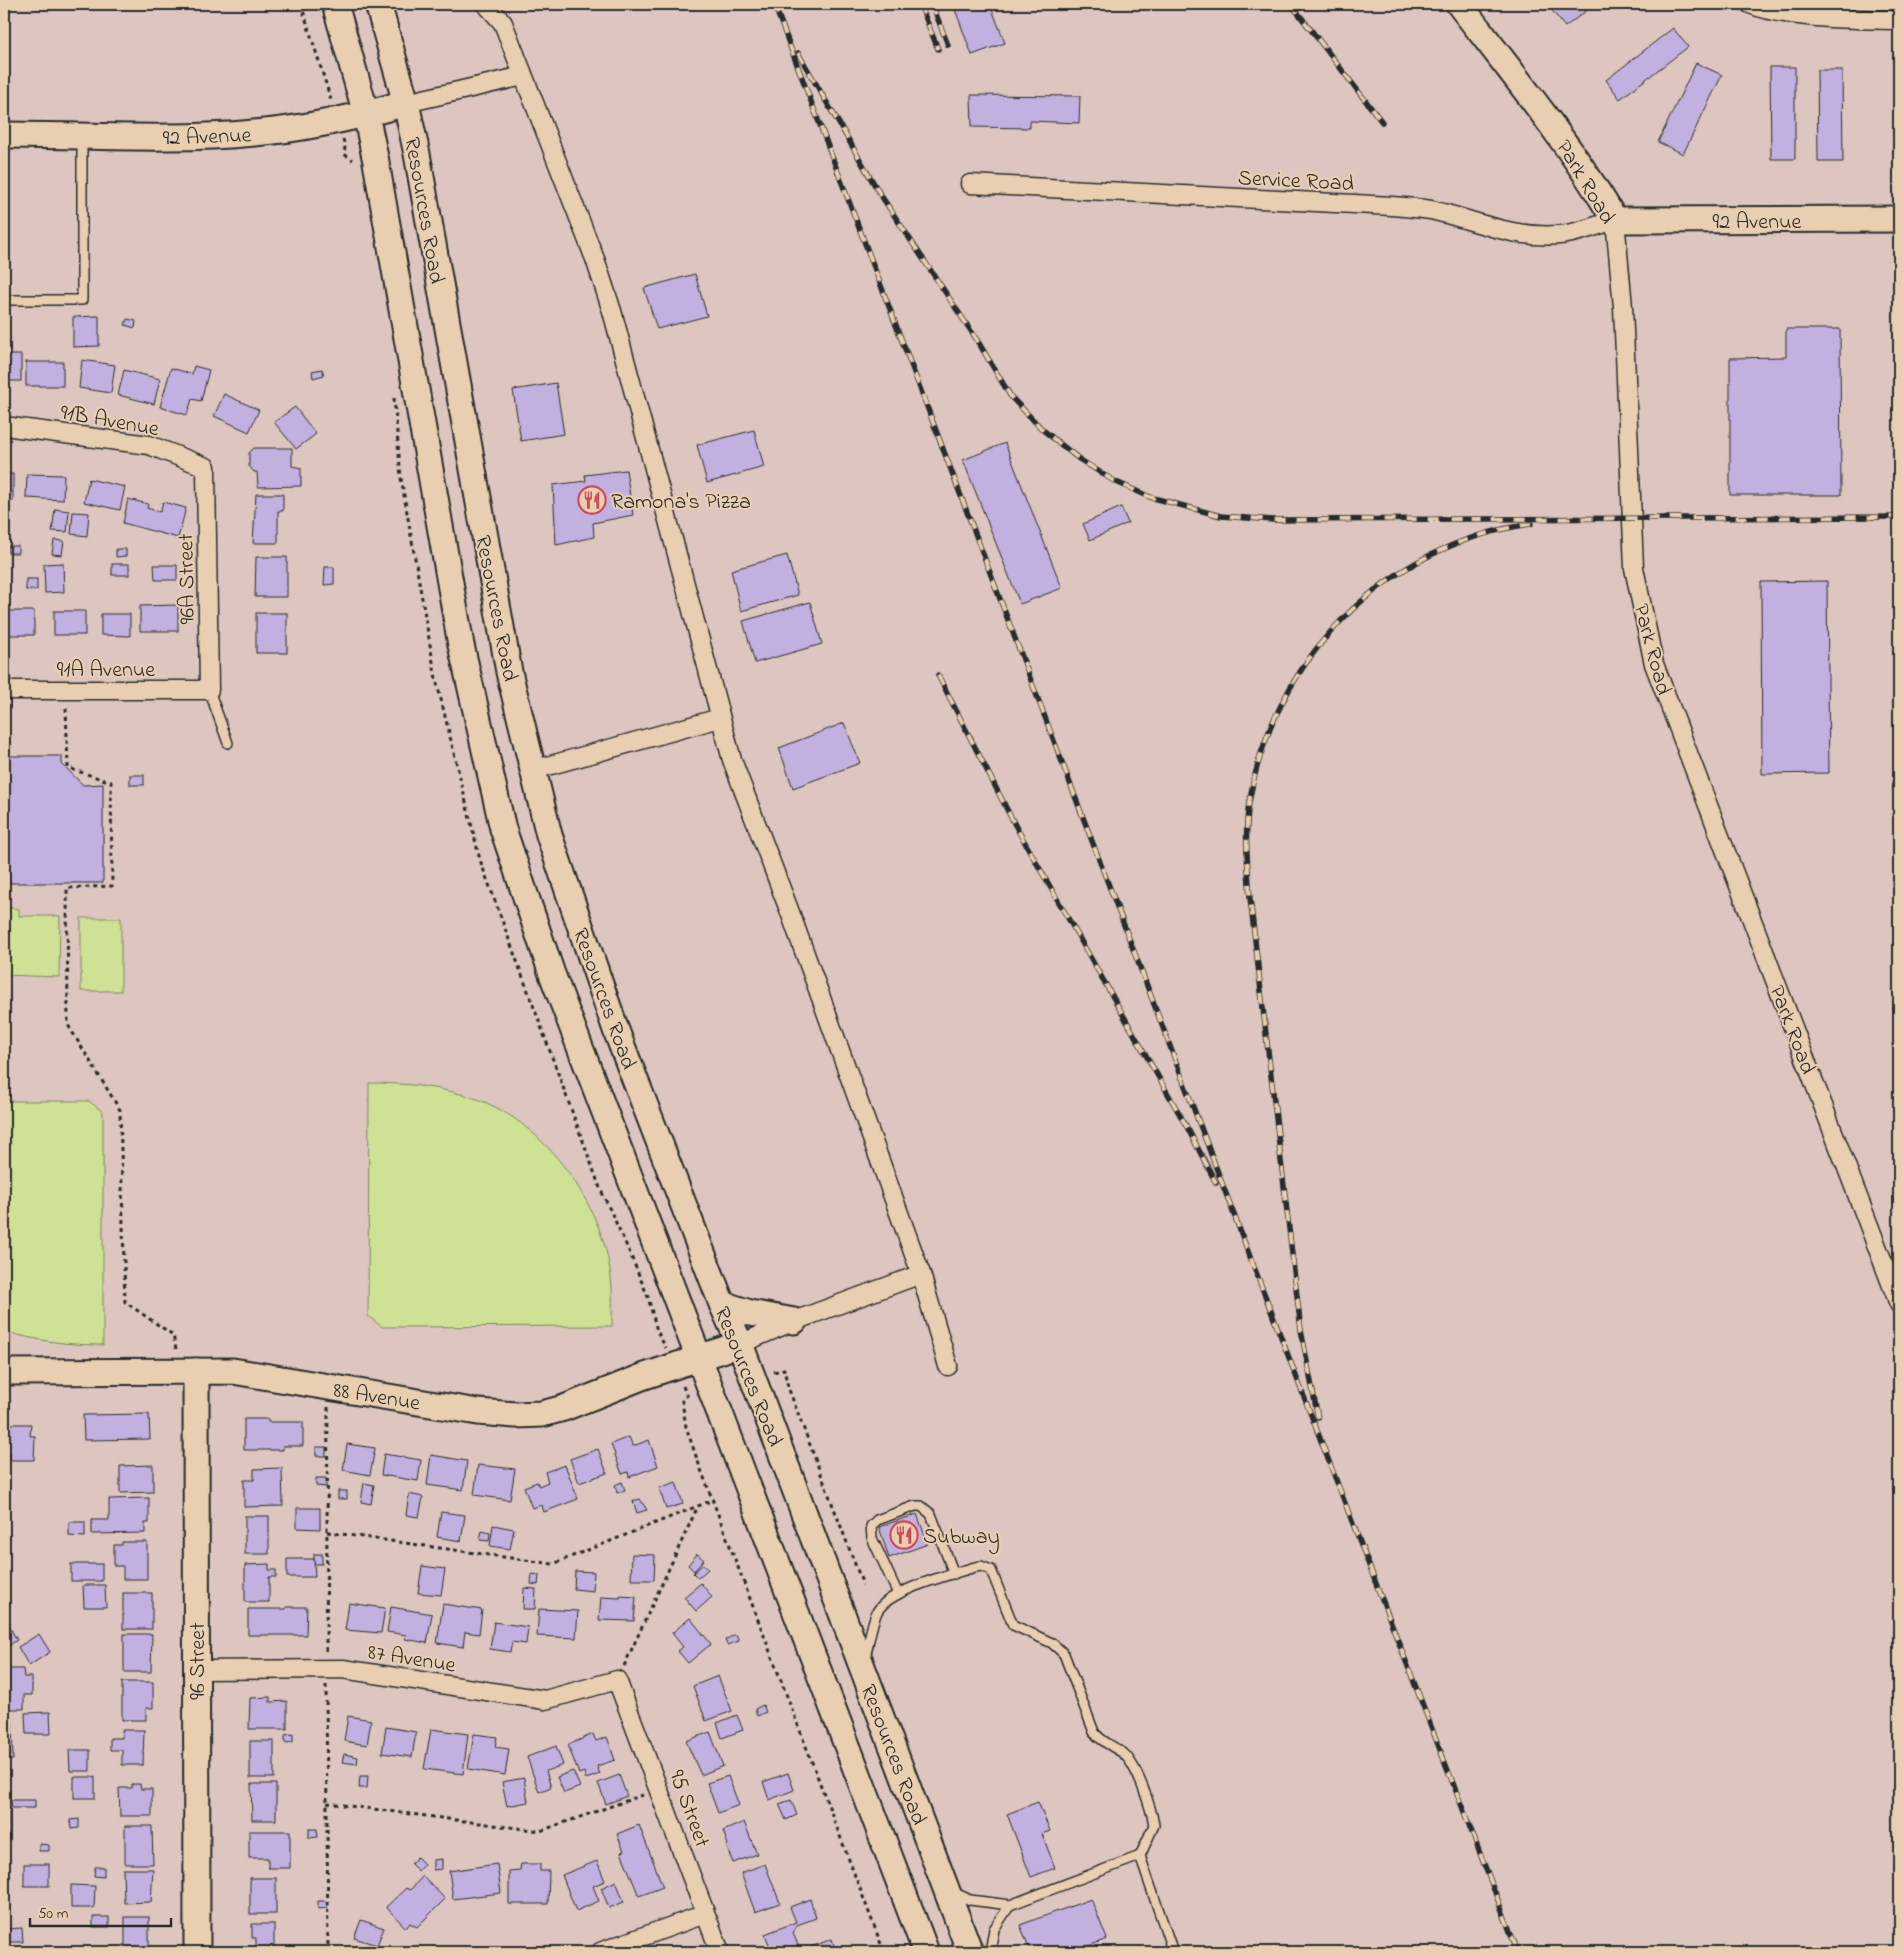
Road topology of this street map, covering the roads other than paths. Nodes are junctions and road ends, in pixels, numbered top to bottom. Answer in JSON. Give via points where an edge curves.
{"nodes":[{"id":1,"x":335,"y":4,"type":"edge"},
{"id":2,"x":378,"y":4,"type":"edge"},
{"id":3,"x":486,"y":4,"type":"edge"},
{"id":4,"x":1459,"y":4,"type":"edge"},
{"id":5,"x":1750,"y":4,"type":"edge"},
{"id":6,"x":1899,"y":20,"type":"edge"},
{"id":7,"x":523,"y":76,"type":"junction"},
{"id":8,"x":406,"y":103,"type":"junction"},
{"id":9,"x":366,"y":114,"type":"junction"},
{"id":10,"x":4,"y":135,"type":"edge"},
{"id":11,"x":82,"y":135,"type":"junction"},
{"id":12,"x":970,"y":184,"type":"dead end"},
{"id":13,"x":1899,"y":219,"type":"edge"},
{"id":14,"x":1615,"y":220,"type":"junction"},
{"id":15,"x":4,"y":300,"type":"edge"},
{"id":16,"x":4,"y":426,"type":"edge"},
{"id":17,"x":206,"y":467,"type":"joint"},
{"id":18,"x":4,"y":690,"type":"edge"},
{"id":19,"x":209,"y":690,"type":"junction"},
{"id":20,"x":720,"y":718,"type":"junction"},
{"id":21,"x":228,"y":743,"type":"dead end"},
{"id":22,"x":533,"y":770,"type":"junction"},
{"id":23,"x":921,"y":1274,"type":"junction"},
{"id":24,"x":722,"y":1304,"type":"junction"},
{"id":25,"x":1899,"y":1304,"type":"edge"},
{"id":26,"x":794,"y":1321,"type":"junction"},
{"id":27,"x":740,"y":1344,"type":"junction"},
{"id":28,"x":698,"y":1358,"type":"junction"},
{"id":29,"x":948,"y":1366,"type":"dead end"},
{"id":30,"x":196,"y":1371,"type":"junction"},
{"id":31,"x":4,"y":1372,"type":"edge"},
{"id":32,"x":954,"y":1574,"type":"junction"},
{"id":33,"x":898,"y":1594,"type":"junction"},
{"id":34,"x":862,"y":1667,"type":"junction"},
{"id":35,"x":196,"y":1670,"type":"junction"},
{"id":36,"x":617,"y":1680,"type":"joint"},
{"id":37,"x":1140,"y":1856,"type":"junction"},
{"id":38,"x":945,"y":1887,"type":"junction"},
{"id":39,"x":1010,"y":1905,"type":"junction"},
{"id":40,"x":705,"y":1914,"type":"junction"},
{"id":41,"x":197,"y":1952,"type":"edge"},
{"id":42,"x":600,"y":1952,"type":"edge"},
{"id":43,"x":720,"y":1952,"type":"edge"},
{"id":44,"x":926,"y":1952,"type":"edge"},
{"id":45,"x":970,"y":1952,"type":"edge"},
{"id":46,"x":990,"y":1952,"type":"edge"},
{"id":47,"x":1173,"y":1952,"type":"edge"}],
"edges":[{"from":1,"to":9,"type":"main road","name":"Resources Road"},
{"from":2,"to":8,"type":"main road","name":"Resources Road"},
{"from":3,"to":7,"type":"street","via":[[503,23]]},
{"from":4,"to":14,"type":"main road","name":"Park Road","via":[[1558,132]]},
{"from":5,"to":6,"type":"street","via":[[1769,11]]},
{"from":7,"to":8,"type":"street"},
{"from":7,"to":20,"type":"street","via":[[595,259],[612,311]]},
{"from":8,"to":9,"type":"main road","name":"92 Avenue"},
{"from":8,"to":22,"type":"main road","name":"Resources Road","via":[[509,672]]},
{"from":9,"to":11,"type":"main road","name":"92 Avenue","via":[[255,133],[159,137]]},
{"from":9,"to":28,"type":"main road","name":"Resources Road","via":[[461,645],[503,829],[552,974]]},
{"from":10,"to":11,"type":"main road","name":"92 Avenue"},
{"from":11,"to":15,"type":"lane","via":[[82,300]]},
{"from":12,"to":14,"type":"street","name":"Service Road","via":[[1392,206],[1431,210],[1489,228],[1539,236],[1561,235]]},
{"from":13,"to":14,"type":"main road","name":"92 Avenue"},
{"from":14,"to":25,"type":"street","name":"Park Road","via":[[1623,308],[1634,568],[1654,664]]},
{"from":16,"to":17,"type":"street","name":"91B Avenue","via":[[149,445]]},
{"from":17,"to":19,"type":"street","name":"96A Street"},
{"from":18,"to":19,"type":"street","name":"91A Avenue"},
{"from":19,"to":21,"type":"lane"},
{"from":20,"to":22,"type":"street"},
{"from":20,"to":23,"type":"street","via":[[732,760]]},
{"from":22,"to":24,"type":"main road","name":"Resources Road","via":[[548,835],[617,1033]]},
{"from":23,"to":26,"type":"street"},
{"from":23,"to":29,"type":"street"},
{"from":24,"to":26,"type":"main road"},
{"from":24,"to":27,"type":"main road","name":"Resources Road"},
{"from":26,"to":27,"type":"street"},
{"from":27,"to":28,"type":"main road","name":"88 Avenue"},
{"from":27,"to":34,"type":"main road","name":"Resources Road"},
{"from":28,"to":30,"type":"main road","name":"88 Avenue","via":[[564,1408],[542,1414],[516,1415],[478,1412],[233,1371]]},
{"from":28,"to":44,"type":"main road","name":"Resources Road"},
{"from":30,"to":31,"type":"main road","name":"88 Avenue"},
{"from":30,"to":35,"type":"main road","name":"96 Street"},
{"from":32,"to":33,"type":"lane"},
{"from":32,"to":33,"type":"lane","via":[[931,1514],[921,1506],[915,1506],[877,1520],[871,1526],[872,1538]]},
{"from":32,"to":37,"type":"lane","via":[[981,1566],[991,1570],[1013,1625],[1052,1643],[1064,1654],[1094,1732],[1129,1760],[1153,1818],[1153,1832]]},
{"from":33,"to":34,"type":"lane","via":[[877,1612]]},
{"from":34,"to":38,"type":"main road","name":"Resources Road"},
{"from":35,"to":36,"type":"street","name":"87 Avenue","via":[[343,1669],[545,1700]]},
{"from":35,"to":41,"type":"main road","name":"96 Street"},
{"from":36,"to":40,"type":"street","name":"95 Street"},
{"from":37,"to":39,"type":"lane"},
{"from":37,"to":47,"type":"lane"},
{"from":38,"to":39,"type":"lane","via":[[970,1900]]},
{"from":38,"to":45,"type":"main road","name":"Resources Road"},
{"from":39,"to":46,"type":"lane","via":[[994,1929]]},
{"from":40,"to":42,"type":"street"},
{"from":40,"to":43,"type":"street","name":"95 Street"}]}
